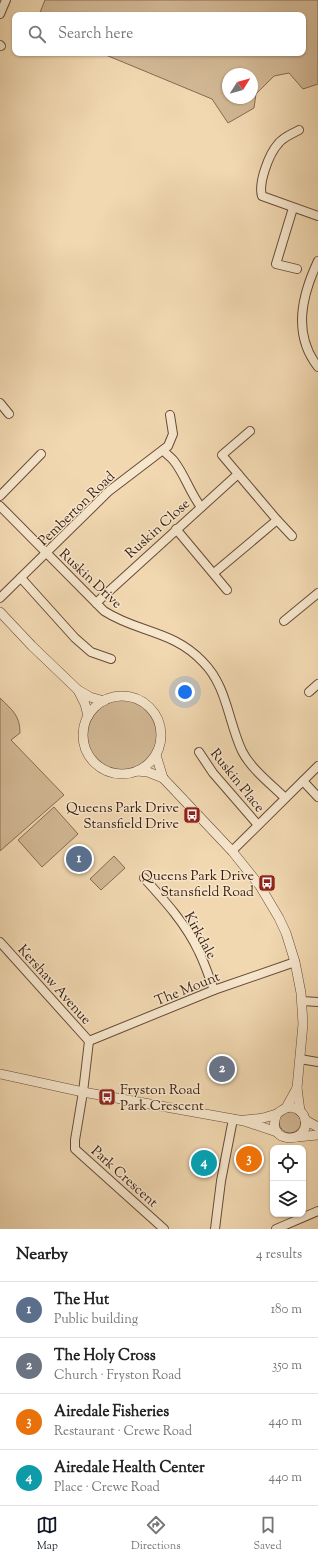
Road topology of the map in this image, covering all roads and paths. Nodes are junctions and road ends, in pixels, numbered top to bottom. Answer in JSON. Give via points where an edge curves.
{"nodes":[{"id":1,"x":6,"y":0,"type":"edge"},
{"id":2,"x":0,"y":14,"type":"edge"},
{"id":3,"x":299,"y":130,"type":"dead end"},
{"id":4,"x":293,"y":208,"type":"junction"},
{"id":5,"x":318,"y":216,"type":"edge"},
{"id":6,"x":318,"y":261,"type":"edge"},
{"id":7,"x":297,"y":269,"type":"dead end"},
{"id":8,"x":318,"y":367,"type":"edge"},
{"id":9,"x":0,"y":403,"type":"edge"},
{"id":10,"x":9,"y":414,"type":"dead end"},
{"id":11,"x":170,"y":415,"type":"dead end"},
{"id":12,"x":250,"y":432,"type":"dead end"},
{"id":13,"x":162,"y":450,"type":"junction"},
{"id":14,"x":41,"y":454,"type":"dead end"},
{"id":15,"x":238,"y":474,"type":"junction"},
{"id":16,"x":0,"y":496,"type":"edge"},
{"id":17,"x":0,"y":506,"type":"edge"},
{"id":18,"x":201,"y":507,"type":"junction"},
{"id":19,"x":277,"y":520,"type":"junction"},
{"id":20,"x":176,"y":529,"type":"junction"},
{"id":21,"x":292,"y":536,"type":"dead end"},
{"id":22,"x":46,"y":554,"type":"junction"},
{"id":23,"x":214,"y":574,"type":"junction"},
{"id":24,"x":21,"y":578,"type":"junction"},
{"id":25,"x":227,"y":590,"type":"dead end"},
{"id":26,"x":318,"y":593,"type":"edge"},
{"id":27,"x":0,"y":598,"type":"edge"},
{"id":28,"x":96,"y":603,"type":"junction"},
{"id":29,"x":0,"y":612,"type":"edge"},
{"id":30,"x":284,"y":620,"type":"dead end"},
{"id":31,"x":111,"y":659,"type":"dead end"},
{"id":32,"x":318,"y":684,"type":"edge"},
{"id":33,"x":78,"y":690,"type":"junction"},
{"id":34,"x":309,"y":692,"type":"dead end"},
{"id":35,"x":104,"y":701,"type":"junction"},
{"id":36,"x":88,"y":716,"type":"junction"},
{"id":37,"x":199,"y":752,"type":"dead end"},
{"id":38,"x":156,"y":755,"type":"junction"},
{"id":39,"x":318,"y":766,"type":"edge"},
{"id":40,"x":137,"y":772,"type":"junction"},
{"id":41,"x":163,"y":778,"type":"junction"},
{"id":42,"x":303,"y":781,"type":"junction"},
{"id":43,"x":318,"y":797,"type":"edge"},
{"id":44,"x":285,"y":798,"type":"junction"},
{"id":45,"x":258,"y":825,"type":"junction"},
{"id":46,"x":232,"y":851,"type":"junction"},
{"id":47,"x":144,"y":878,"type":"dead end"},
{"id":48,"x":0,"y":942,"type":"edge"},
{"id":49,"x":295,"y":962,"type":"junction"},
{"id":50,"x":214,"y":990,"type":"junction"},
{"id":51,"x":302,"y":1001,"type":"junction"},
{"id":52,"x":318,"y":1002,"type":"edge"},
{"id":53,"x":89,"y":1041,"type":"junction"},
{"id":54,"x":300,"y":1059,"type":"junction"},
{"id":55,"x":318,"y":1062,"type":"edge"},
{"id":56,"x":0,"y":1074,"type":"edge"},
{"id":57,"x":297,"y":1088,"type":"junction"},
{"id":58,"x":83,"y":1092,"type":"junction"},
{"id":59,"x":286,"y":1108,"type":"junction"},
{"id":60,"x":300,"y":1111,"type":"junction"},
{"id":61,"x":277,"y":1114,"type":"junction"},
{"id":62,"x":233,"y":1119,"type":"junction"},
{"id":63,"x":306,"y":1120,"type":"junction"},
{"id":64,"x":244,"y":1121,"type":"junction"},
{"id":65,"x":318,"y":1127,"type":"edge"},
{"id":66,"x":277,"y":1132,"type":"junction"},
{"id":67,"x":318,"y":1135,"type":"edge"},
{"id":68,"x":298,"y":1137,"type":"junction"},
{"id":69,"x":318,"y":1211,"type":"edge"},
{"id":70,"x":164,"y":1229,"type":"edge"},
{"id":71,"x":215,"y":1229,"type":"edge"},
{"id":72,"x":276,"y":1229,"type":"edge"}],
"edges":[{"from":1,"to":2,"type":"street"},
{"from":3,"to":4,"type":"street","via":[[277,144],[268,162],[260,190],[262,196]]},
{"from":4,"to":5,"type":"street"},
{"from":4,"to":7,"type":"street","via":[[276,264]]},
{"from":6,"to":8,"type":"street","via":[[309,280],[302,308],[305,342]]},
{"from":9,"to":10,"type":"street"},
{"from":11,"to":13,"type":"street","name":"Pemberton Road","via":[[173,434],[168,446]]},
{"from":12,"to":15,"type":"street","via":[[222,455]]},
{"from":13,"to":18,"type":"street","via":[[174,461]]},
{"from":13,"to":22,"type":"street","name":"Pemberton Road","via":[[109,491]]},
{"from":14,"to":16,"type":"street"},
{"from":15,"to":18,"type":"street","name":"Ruskin Close"},
{"from":15,"to":19,"type":"street"},
{"from":17,"to":22,"type":"street","name":"Ruskin Drive"},
{"from":18,"to":20,"type":"street","name":"Ruskin Close"},
{"from":19,"to":21,"type":"street"},
{"from":19,"to":23,"type":"street"},
{"from":20,"to":23,"type":"street"},
{"from":20,"to":28,"type":"street","name":"Ruskin Close"},
{"from":22,"to":24,"type":"street","name":"Pemberton Road"},
{"from":22,"to":28,"type":"street","name":"Ruskin Drive"},
{"from":23,"to":25,"type":"street"},
{"from":24,"to":27,"type":"street","name":"Pemberton Road"},
{"from":24,"to":31,"type":"street","via":[[75,638],[91,652]]},
{"from":26,"to":30,"type":"street"},
{"from":28,"to":44,"type":"street","name":"Ruskin Drive","via":[[116,619],[178,641],[204,662],[221,688],[243,753]]},
{"from":29,"to":33,"type":"street"},
{"from":32,"to":34,"type":"street"},
{"from":33,"to":35,"type":"street"},
{"from":33,"to":36,"type":"street"},
{"from":35,"to":36,"type":"street"},
{"from":35,"to":38,"type":"street","via":[[114,697],[131,698],[143,703],[152,712],[160,731],[160,744]]},
{"from":36,"to":40,"type":"street","via":[[83,737],[85,750],[92,760],[101,769],[112,774]]},
{"from":37,"to":45,"type":"street","name":"Ruskin Place","via":[[212,773]]},
{"from":38,"to":40,"type":"street","via":[[148,765]]},
{"from":38,"to":41,"type":"street"},
{"from":39,"to":42,"type":"street"},
{"from":40,"to":41,"type":"street","via":[[148,772]]},
{"from":41,"to":46,"type":"street"},
{"from":42,"to":43,"type":"street"},
{"from":42,"to":44,"type":"street"},
{"from":44,"to":45,"type":"street"},
{"from":45,"to":46,"type":"street"},
{"from":46,"to":49,"type":"street","via":[[260,886],[279,918]]},
{"from":47,"to":50,"type":"street","name":"Kirkdale","via":[[183,924],[199,952]]},
{"from":48,"to":53,"type":"street","name":"Kershaw Avenue"},
{"from":49,"to":50,"type":"street","name":"The Mount"},
{"from":49,"to":51,"type":"street"},
{"from":50,"to":53,"type":"street","name":"The Mount"},
{"from":51,"to":52,"type":"street"},
{"from":51,"to":54,"type":"street","via":[[304,1024]]},
{"from":53,"to":58,"type":"street","name":"Kershaw Avenue"},
{"from":54,"to":55,"type":"street"},
{"from":54,"to":57,"type":"street"},
{"from":56,"to":58,"type":"street"},
{"from":57,"to":59,"type":"street"},
{"from":57,"to":60,"type":"street"},
{"from":58,"to":62,"type":"street"},
{"from":58,"to":70,"type":"street","name":"Park Crescent","via":[[75,1149]]},
{"from":59,"to":60,"type":"street","via":[[291,1107]]},
{"from":59,"to":61,"type":"street"},
{"from":60,"to":63,"type":"street"},
{"from":61,"to":64,"type":"street"},
{"from":61,"to":66,"type":"street"},
{"from":62,"to":64,"type":"street"},
{"from":62,"to":71,"type":"street"},
{"from":63,"to":65,"type":"street"},
{"from":63,"to":68,"type":"street","via":[[304,1130]]},
{"from":64,"to":66,"type":"street"},
{"from":66,"to":68,"type":"street","via":[[287,1138]]},
{"from":67,"to":68,"type":"street"},
{"from":69,"to":72,"type":"street"}]}
